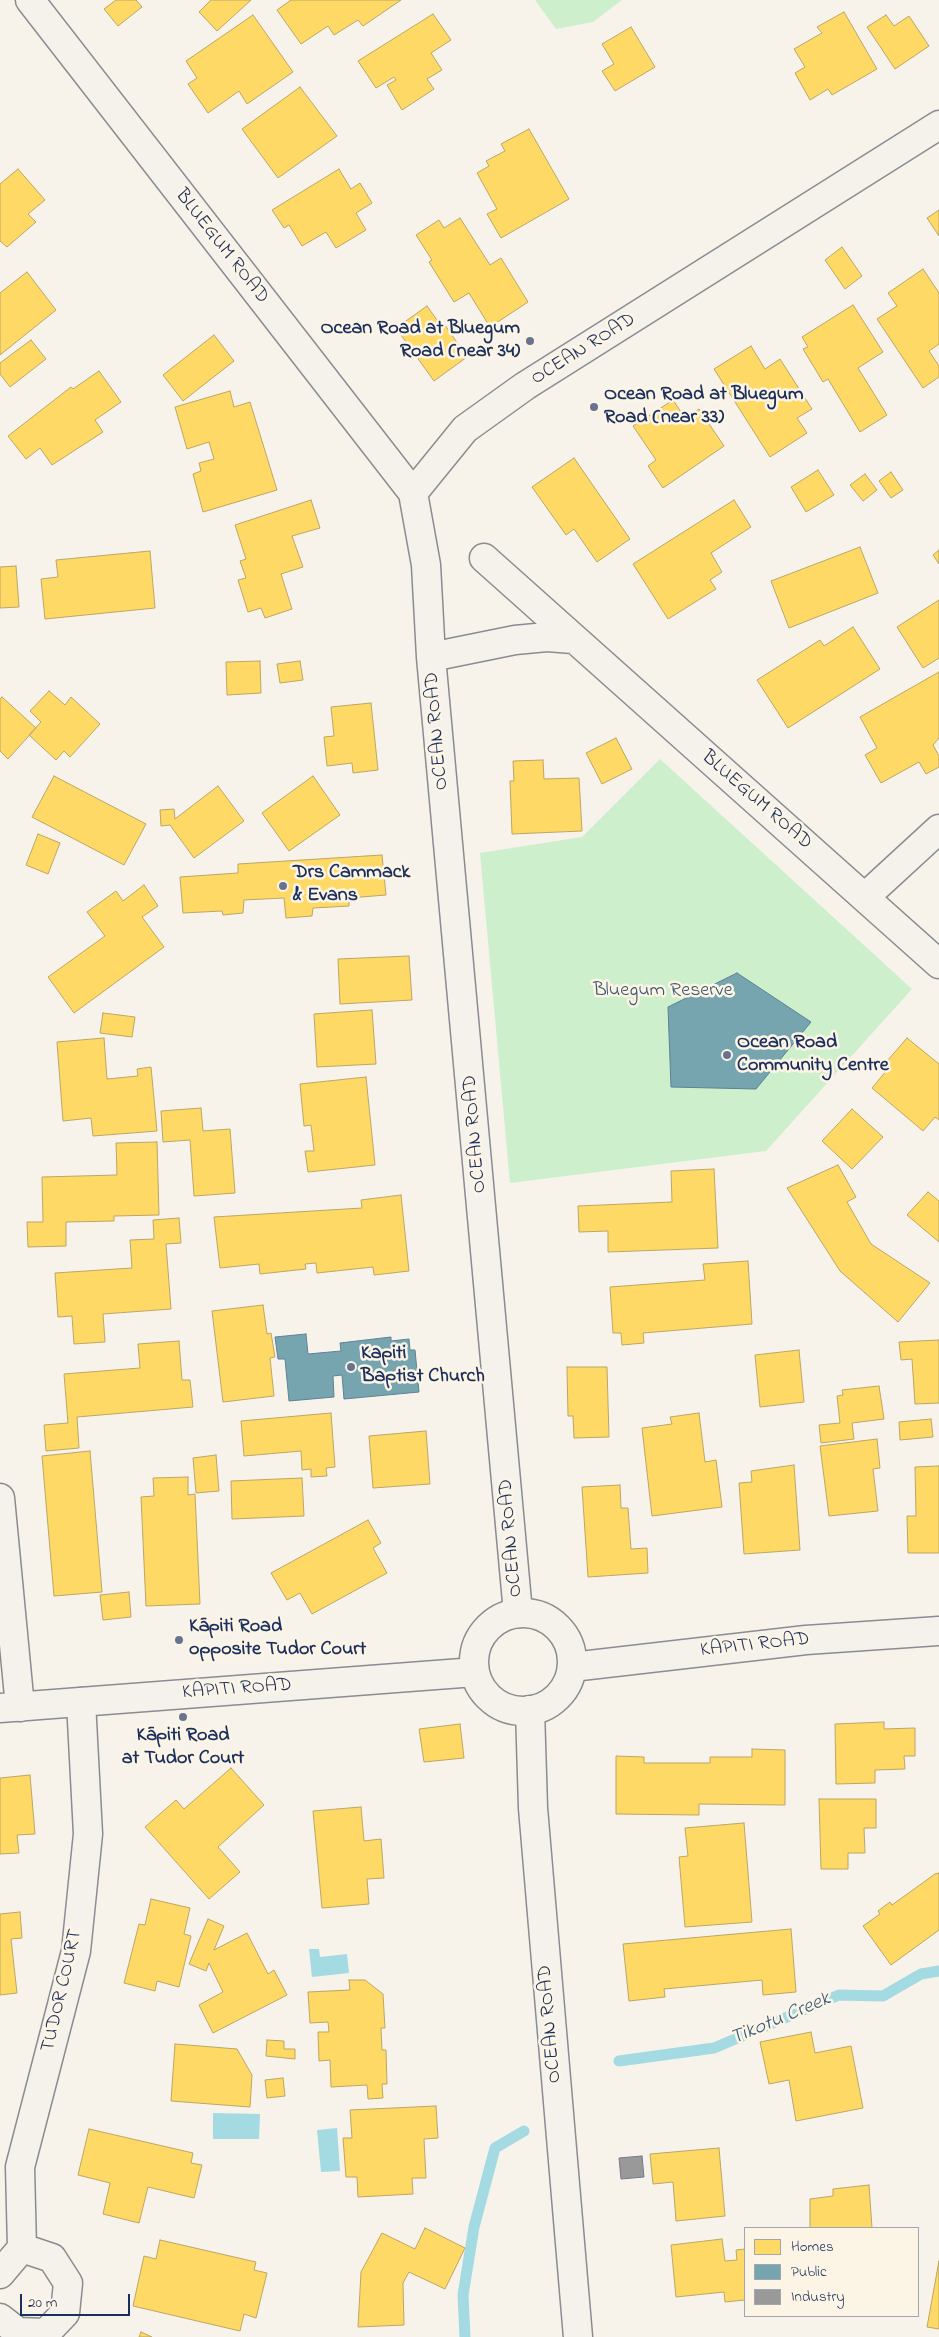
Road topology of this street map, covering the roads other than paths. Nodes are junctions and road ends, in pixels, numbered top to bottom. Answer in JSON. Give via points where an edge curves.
{"nodes":[{"id":1,"x":30,"y":0,"type":"edge"},
{"id":2,"x":939,"y":125,"type":"edge"},
{"id":3,"x":413,"y":493,"type":"junction"},
{"id":4,"x":484,"y":558,"type":"dead end"},
{"id":5,"x":573,"y":639,"type":"junction"},
{"id":6,"x":431,"y":657,"type":"junction"},
{"id":7,"x":939,"y":829,"type":"edge"},
{"id":8,"x":865,"y":897,"type":"junction"},
{"id":9,"x":939,"y":964,"type":"edge"},
{"id":10,"x":0,"y":1498,"type":"edge"},
{"id":11,"x":518,"y":1613,"type":"junction"},
{"id":12,"x":939,"y":1631,"type":"edge"},
{"id":13,"x":572,"y":1667,"type":"junction"},
{"id":14,"x":475,"y":1672,"type":"junction"},
{"id":15,"x":81,"y":1702,"type":"junction"},
{"id":16,"x":10,"y":1707,"type":"edge"},
{"id":17,"x":530,"y":1710,"type":"junction"},
{"id":18,"x":22,"y":2248,"type":"junction"},
{"id":19,"x":0,"y":2274,"type":"edge"},
{"id":20,"x":0,"y":2318,"type":"edge"},
{"id":21,"x":578,"y":2337,"type":"edge"}],
"edges":[{"from":1,"to":3,"type":"street","name":"BLUEGUM ROAD"},
{"from":2,"to":3,"type":"street","name":"OCEAN ROAD","via":[[526,386],[465,428]]},
{"from":3,"to":6,"type":"street","name":"OCEAN ROAD","via":[[426,565]]},
{"from":4,"to":5,"type":"street","name":"BLUEGUM ROAD"},
{"from":5,"to":6,"type":"street","via":[[515,640]]},
{"from":5,"to":8,"type":"street","name":"BLUEGUM ROAD"},
{"from":6,"to":11,"type":"street","name":"OCEAN ROAD"},
{"from":7,"to":8,"type":"street"},
{"from":8,"to":9,"type":"street","name":"BLUEGUM ROAD"},
{"from":10,"to":16,"type":"street"},
{"from":11,"to":13,"type":"street","via":[[535,1614],[551,1621],[564,1634]]},
{"from":11,"to":14,"type":"street","via":[[498,1619],[484,1633],[475,1651]]},
{"from":12,"to":13,"type":"street","name":"KAPITI ROAD","via":[[806,1640]]},
{"from":13,"to":17,"type":"street","via":[[563,1691],[543,1707]]},
{"from":14,"to":15,"type":"street","name":"KAPITI ROAD"},
{"from":14,"to":17,"type":"street","via":[[485,1692],[501,1706]]},
{"from":15,"to":16,"type":"street","name":"KAPITI ROAD"},
{"from":15,"to":18,"type":"street","name":"TUDOR COURT","via":[[88,1834],[76,1952],[20,2167]]},
{"from":17,"to":21,"type":"street","name":"OCEAN ROAD","via":[[533,1808]]},
{"from":18,"to":19,"type":"street"},
{"from":18,"to":20,"type":"street","via":[[52,2258],[68,2283],[65,2313],[46,2333],[18,2332]]}]}
